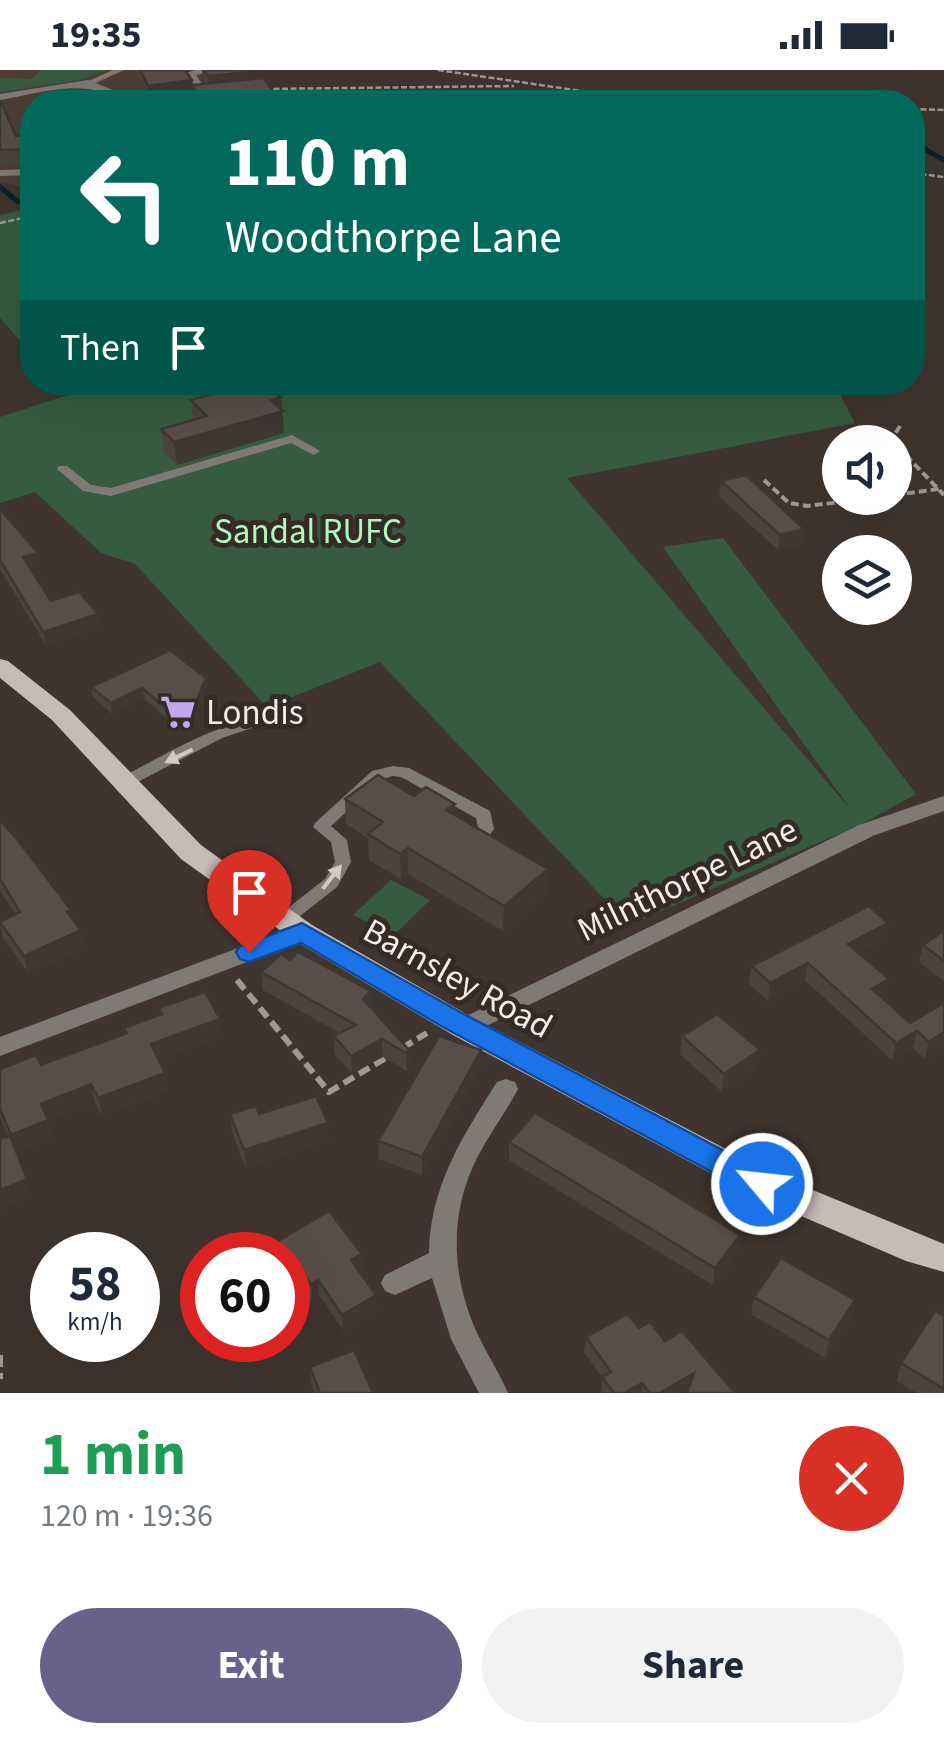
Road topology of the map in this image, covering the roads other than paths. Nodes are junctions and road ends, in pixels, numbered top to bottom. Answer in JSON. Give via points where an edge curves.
{"nodes":[{"id":1,"x":120,"y":70,"type":"edge"},
{"id":2,"x":221,"y":70,"type":"edge"},
{"id":3,"x":88,"y":83,"type":"junction"},
{"id":4,"x":262,"y":89,"type":"edge"},
{"id":5,"x":44,"y":90,"type":"edge"},
{"id":6,"x":104,"y":90,"type":"edge"},
{"id":7,"x":202,"y":90,"type":"edge"},
{"id":8,"x":253,"y":90,"type":"edge"},
{"id":9,"x":314,"y":452,"type":"dead end"},
{"id":10,"x":63,"y":469,"type":"dead end"},
{"id":11,"x":0,"y":666,"type":"edge"},
{"id":12,"x":0,"y":684,"type":"edge"},
{"id":13,"x":61,"y":715,"type":"junction"},
{"id":14,"x":272,"y":721,"type":"dead end"},
{"id":15,"x":125,"y":782,"type":"junction"},
{"id":16,"x":944,"y":803,"type":"edge"},
{"id":17,"x":481,"y":835,"type":"edge"},
{"id":18,"x":294,"y":926,"type":"junction"},
{"id":19,"x":458,"y":1023,"type":"junction"},
{"id":20,"x":0,"y":1047,"type":"edge"},
{"id":21,"x":506,"y":1089,"type":"dead end"},
{"id":22,"x":944,"y":1258,"type":"edge"},
{"id":23,"x":440,"y":1261,"type":"junction"},
{"id":24,"x":395,"y":1283,"type":"dead end"},
{"id":25,"x":494,"y":1393,"type":"edge"}],
"edges":[{"from":1,"to":3,"type":"lane"},
{"from":2,"to":7,"type":"lane","via":[[190,74]]},
{"from":3,"to":5,"type":"street"},
{"from":3,"to":6,"type":"street"},
{"from":4,"to":8,"type":"lane"},
{"from":9,"to":10,"type":"lane","via":[[292,439],[111,492],[87,488]]},
{"from":11,"to":13,"type":"main road","name":"Barnsley Road"},
{"from":12,"to":13,"type":"main road"},
{"from":13,"to":15,"type":"main road","name":"Barnsley Road"},
{"from":14,"to":15,"type":"lane","one_way":true,"via":[[233,729]]},
{"from":15,"to":18,"type":"main road","name":"Barnsley Road","via":[[191,852]]},
{"from":16,"to":19,"type":"street","name":"Milnthorpe Lane","via":[[868,830]]},
{"from":18,"to":17,"type":"lane","one_way":true,"via":[[343,862],[339,840],[321,826],[376,776],[404,772],[484,814]]},
{"from":18,"to":19,"type":"main road","name":"Barnsley Road"},
{"from":18,"to":20,"type":"street","via":[[222,962]]},
{"from":19,"to":22,"type":"main road","name":"Barnsley Road","via":[[762,1184]]},
{"from":21,"to":23,"type":"street","via":[[460,1167],[448,1199]]},
{"from":23,"to":24,"type":"street"},
{"from":23,"to":25,"type":"street","via":[[460,1327]]}]}
